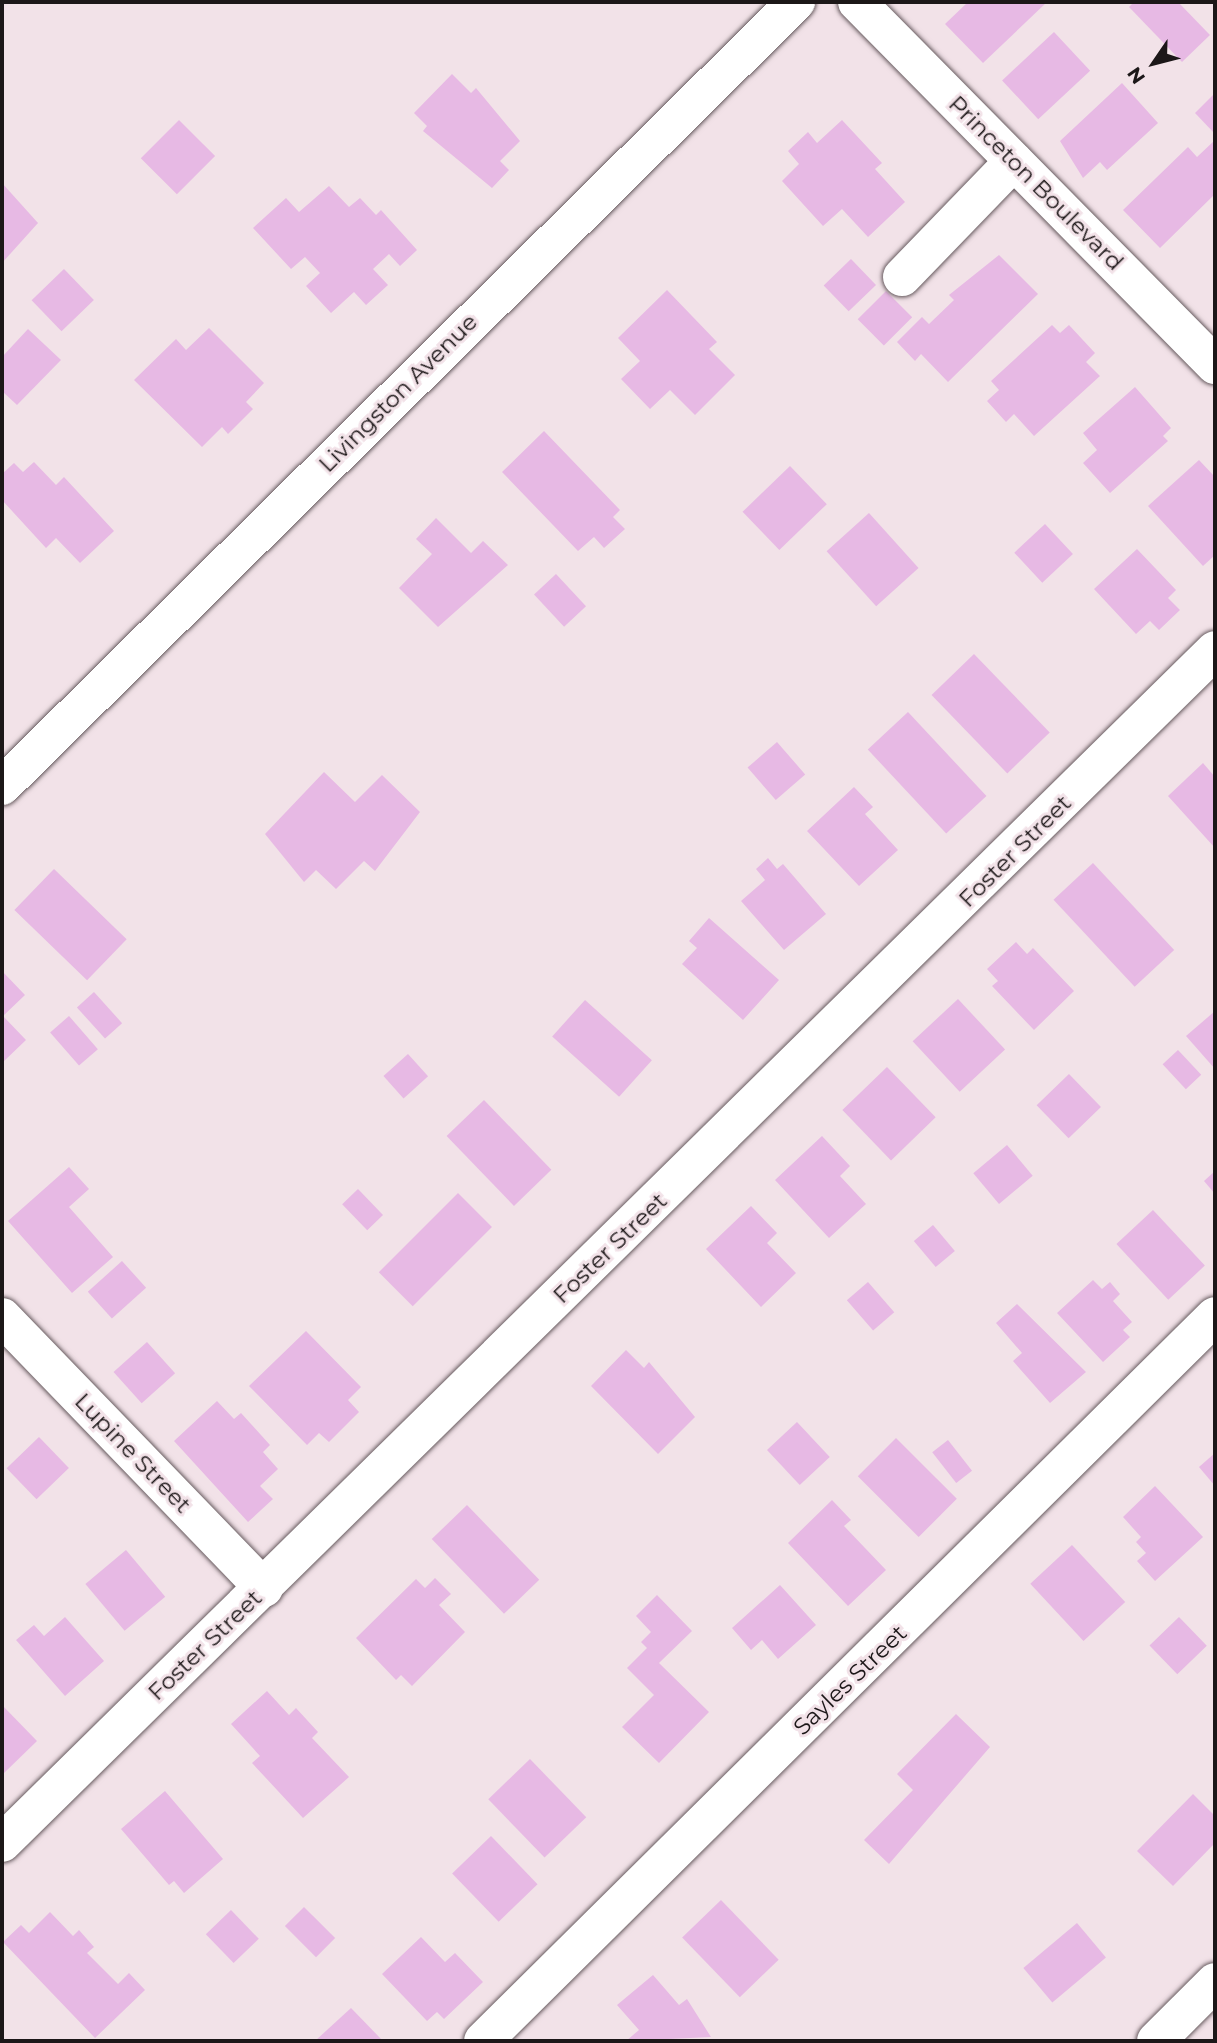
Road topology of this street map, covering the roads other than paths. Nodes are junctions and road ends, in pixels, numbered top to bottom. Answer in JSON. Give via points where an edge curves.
{"nodes":[{"id":1,"x":796,"y":2,"type":"edge"},
{"id":2,"x":857,"y":2,"type":"edge"},
{"id":3,"x":1014,"y":161,"type":"junction"},
{"id":4,"x":902,"y":277,"type":"dead end"},
{"id":5,"x":1215,"y":365,"type":"edge"},
{"id":6,"x":1215,"y":650,"type":"edge"},
{"id":7,"x":2,"y":786,"type":"edge"},
{"id":8,"x":1215,"y":1316,"type":"edge"},
{"id":9,"x":2,"y":1317,"type":"edge"},
{"id":10,"x":264,"y":1588,"type":"junction"},
{"id":11,"x":2,"y":1843,"type":"edge"},
{"id":12,"x":1215,"y":1982,"type":"edge"},
{"id":13,"x":483,"y":2041,"type":"edge"},
{"id":14,"x":1156,"y":2041,"type":"edge"}],
"edges":[{"from":1,"to":7,"type":"street","name":"Livingston Avenue"},
{"from":2,"to":3,"type":"street","name":"Princeton Boulevard"},
{"from":3,"to":4,"type":"street"},
{"from":3,"to":5,"type":"street","name":"Princeton Boulevard"},
{"from":6,"to":10,"type":"street","name":"Foster Street"},
{"from":8,"to":13,"type":"street","name":"Sayles Street"},
{"from":9,"to":10,"type":"street","name":"Lupine Street"},
{"from":10,"to":11,"type":"street","name":"Foster Street"},
{"from":12,"to":14,"type":"street"}]}
